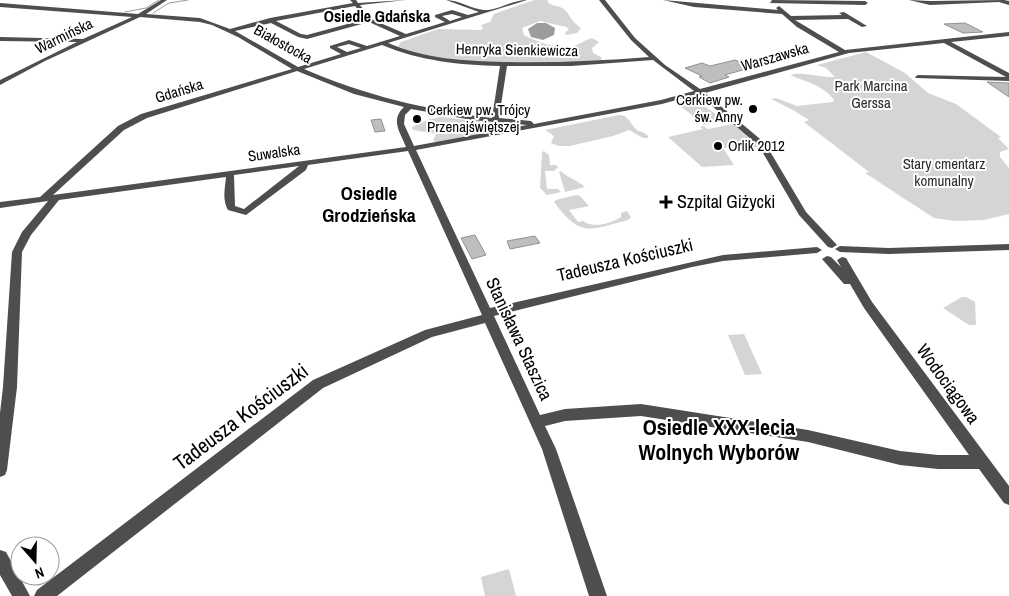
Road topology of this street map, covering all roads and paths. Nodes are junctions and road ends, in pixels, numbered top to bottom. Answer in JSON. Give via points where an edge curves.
{"nodes":[{"id":1,"x":164,"y":0,"type":"edge"},
{"id":2,"x":404,"y":0,"type":"edge"},
{"id":3,"x":449,"y":0,"type":"edge"},
{"id":4,"x":524,"y":0,"type":"edge"},
{"id":5,"x":602,"y":0,"type":"edge"},
{"id":6,"x":666,"y":0,"type":"edge"},
{"id":7,"x":860,"y":0,"type":"edge"},
{"id":8,"x":912,"y":0,"type":"edge"},
{"id":9,"x":771,"y":1,"type":"edge"},
{"id":10,"x":826,"y":1,"type":"edge"},
{"id":11,"x":982,"y":1,"type":"edge"},
{"id":12,"x":354,"y":2,"type":"edge"},
{"id":13,"x":1009,"y":4,"type":"edge"},
{"id":14,"x":0,"y":5,"type":"edge"},
{"id":15,"x":485,"y":12,"type":"junction"},
{"id":16,"x":783,"y":12,"type":"junction"},
{"id":17,"x":141,"y":14,"type":"junction"},
{"id":18,"x":468,"y":17,"type":"junction"},
{"id":19,"x":848,"y":17,"type":"junction"},
{"id":20,"x":790,"y":18,"type":"junction"},
{"id":21,"x":270,"y":20,"type":"junction"},
{"id":22,"x":368,"y":20,"type":"junction"},
{"id":23,"x":450,"y":23,"type":"junction"},
{"id":24,"x":864,"y":26,"type":"dead end"},
{"id":25,"x":230,"y":31,"type":"junction"},
{"id":26,"x":1009,"y":34,"type":"edge"},
{"id":27,"x":405,"y":36,"type":"junction"},
{"id":28,"x":0,"y":39,"type":"edge"},
{"id":29,"x":84,"y":40,"type":"junction"},
{"id":30,"x":945,"y":41,"type":"junction"},
{"id":31,"x":382,"y":43,"type":"junction"},
{"id":32,"x":367,"y":48,"type":"junction"},
{"id":33,"x":843,"y":52,"type":"junction"},
{"id":34,"x":346,"y":54,"type":"junction"},
{"id":35,"x":654,"y":58,"type":"junction"},
{"id":36,"x":504,"y":64,"type":"junction"},
{"id":37,"x":297,"y":69,"type":"junction"},
{"id":38,"x":918,"y":77,"type":"dead end"},
{"id":39,"x":1009,"y":77,"type":"edge"},
{"id":40,"x":0,"y":83,"type":"edge"},
{"id":41,"x":700,"y":93,"type":"junction"},
{"id":42,"x":410,"y":106,"type":"junction"},
{"id":43,"x":495,"y":120,"type":"junction"},
{"id":44,"x":552,"y":124,"type":"junction"},
{"id":45,"x":412,"y":149,"type":"junction"},
{"id":46,"x":304,"y":164,"type":"junction"},
{"id":47,"x":230,"y":174,"type":"junction"},
{"id":48,"x":56,"y":197,"type":"junction"},
{"id":49,"x":44,"y":198,"type":"junction"},
{"id":50,"x":0,"y":205,"type":"edge"},
{"id":51,"x":806,"y":219,"type":"junction"},
{"id":52,"x":1009,"y":247,"type":"edge"},
{"id":53,"x":890,"y":251,"type":"joint"},
{"id":54,"x":822,"y":253,"type":"junction"},
{"id":55,"x":840,"y":253,"type":"junction"},
{"id":56,"x":858,"y":291,"type":"junction"},
{"id":57,"x":487,"y":316,"type":"junction"},
{"id":58,"x":536,"y":422,"type":"junction"},
{"id":59,"x":982,"y":462,"type":"junction"},
{"id":60,"x":0,"y":470,"type":"edge"},
{"id":61,"x":1009,"y":498,"type":"edge"},
{"id":62,"x":0,"y":558,"type":"edge"},
{"id":63,"x":21,"y":596,"type":"edge"},
{"id":64,"x":43,"y":596,"type":"edge"},
{"id":65,"x":598,"y":596,"type":"edge"}],
"edges":[{"from":1,"to":17,"type":"street","name":"Warmińska"},
{"from":2,"to":12,"type":"street"},
{"from":3,"to":15,"type":"street"},
{"from":4,"to":15,"type":"street","name":"Gdańska"},
{"from":5,"to":35,"type":"street","name":"Wodociągowa","via":[[625,30]]},
{"from":6,"to":16,"type":"street"},
{"from":7,"to":10,"type":"street","via":[[865,3]]},
{"from":8,"to":11,"type":"street","via":[[930,4]]},
{"from":9,"to":10,"type":"street"},
{"from":9,"to":16,"type":"street"},
{"from":10,"to":19,"type":"street"},
{"from":11,"to":13,"type":"street"},
{"from":12,"to":21,"type":"street"},
{"from":12,"to":22,"type":"street"},
{"from":14,"to":17,"type":"street","name":"Białostocka"},
{"from":15,"to":18,"type":"street","name":"Gdańska"},
{"from":16,"to":20,"type":"street"},
{"from":17,"to":25,"type":"street","name":"Białostocka","via":[[200,20]]},
{"from":17,"to":29,"type":"street","name":"Warmińska"},
{"from":18,"to":23,"type":"street","name":"Gdańska"},
{"from":18,"to":23,"type":"street","name":"Gdańska","via":[[454,12],[437,16]]},
{"from":19,"to":20,"type":"street"},
{"from":19,"to":24,"type":"street"},
{"from":20,"to":33,"type":"street"},
{"from":21,"to":22,"type":"street","via":[[307,37]]},
{"from":21,"to":25,"type":"street"},
{"from":22,"to":27,"type":"street"},
{"from":23,"to":27,"type":"street","name":"Gdańska"},
{"from":25,"to":37,"type":"street","name":"Białostocka"},
{"from":26,"to":30,"type":"street","name":"Warszawska"},
{"from":27,"to":31,"type":"street","name":"Gdańska"},
{"from":28,"to":29,"type":"street"},
{"from":29,"to":40,"type":"street","name":"Warmińska"},
{"from":30,"to":33,"type":"street","name":"Warszawska"},
{"from":30,"to":39,"type":"street"},
{"from":31,"to":32,"type":"street","name":"Gdańska"},
{"from":31,"to":36,"type":"street","name":"Henryka Sienkiewicza","via":[[429,59]]},
{"from":32,"to":34,"type":"street","name":"Gdańska"},
{"from":32,"to":34,"type":"street","name":"Gdańska","via":[[351,42],[332,47]]},
{"from":33,"to":41,"type":"street","name":"Warszawska"},
{"from":34,"to":37,"type":"street","name":"Gdańska"},
{"from":35,"to":36,"type":"street","name":"Henryka Sienkiewicza","via":[[586,64]]},
{"from":35,"to":41,"type":"street","name":"Wodociągowa"},
{"from":36,"to":43,"type":"street"},
{"from":37,"to":42,"type":"street","name":"Białostocka","via":[[365,94]]},
{"from":37,"to":49,"type":"street","name":"Gdańska","via":[[131,122]]},
{"from":38,"to":39,"type":"street"},
{"from":41,"to":44,"type":"street","name":"Warszawska"},
{"from":41,"to":51,"type":"street","name":"Wodociągowa","via":[[757,139]]},
{"from":42,"to":43,"type":"street","name":"Białostocka"},
{"from":42,"to":45,"type":"street","name":"Stanisława Staszica","via":[[401,114],[400,120]]},
{"from":43,"to":44,"type":"street","name":"Białostocka"},
{"from":44,"to":45,"type":"street","name":"Suwalska"},
{"from":45,"to":46,"type":"street","name":"Suwalska"},
{"from":45,"to":57,"type":"street","name":"Stanisława Staszica"},
{"from":46,"to":47,"type":"street","name":"Suwalska"},
{"from":46,"to":47,"type":"street","via":[[246,212],[231,208]]},
{"from":47,"to":48,"type":"street","name":"Suwalska"},
{"from":48,"to":49,"type":"street","name":"Suwalska"},
{"from":48,"to":60,"type":"street","via":[[26,234],[17,252],[10,380]]},
{"from":49,"to":50,"type":"street","name":"Suwalska"},
{"from":51,"to":54,"type":"street","name":"Wodociągowa"},
{"from":51,"to":55,"type":"street","name":"Wodociągowa"},
{"from":52,"to":53,"type":"street"},
{"from":53,"to":55,"type":"street"},
{"from":54,"to":55,"type":"street"},
{"from":54,"to":55,"type":"street"},
{"from":54,"to":56,"type":"street","name":"Wodociągowa"},
{"from":54,"to":57,"type":"street","name":"Tadeusza Kościuszki","via":[[723,258]]},
{"from":55,"to":56,"type":"street","name":"Wodociągowa"},
{"from":56,"to":59,"type":"street","name":"Wodociągowa"},
{"from":57,"to":58,"type":"street","name":"Stanisława Staszica"},
{"from":57,"to":64,"type":"street","name":"Tadeusza Kościuszki","via":[[429,333],[318,384]]},
{"from":58,"to":59,"type":"street","via":[[565,415],[641,410],[808,436],[900,458]]},
{"from":58,"to":65,"type":"street","name":"Stanisława Staszica","via":[[549,449]]},
{"from":59,"to":61,"type":"street","name":"Wodociągowa"},
{"from":62,"to":63,"type":"street"}]}
